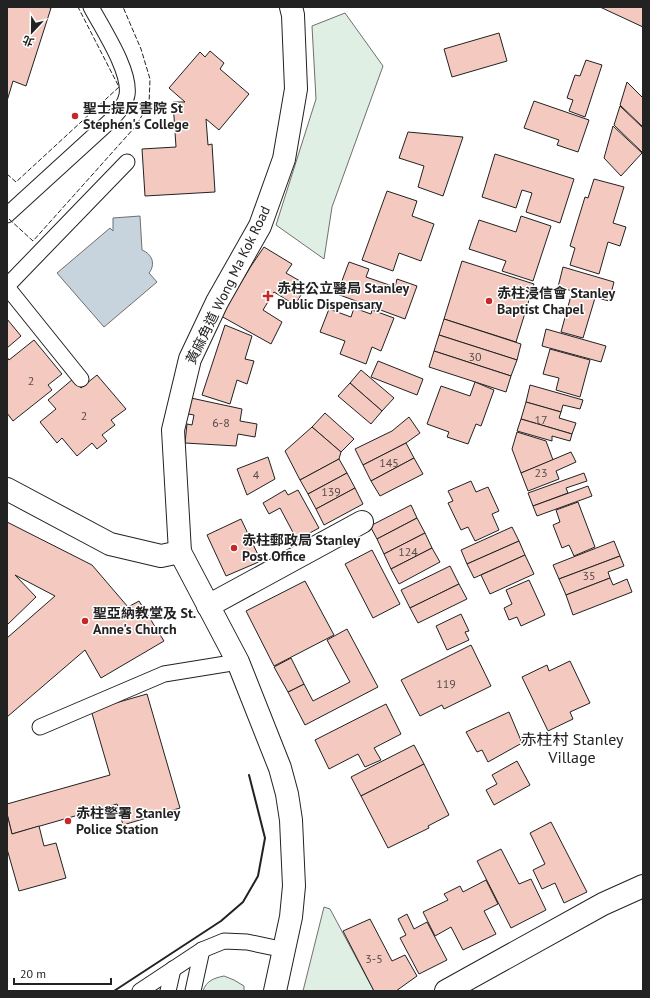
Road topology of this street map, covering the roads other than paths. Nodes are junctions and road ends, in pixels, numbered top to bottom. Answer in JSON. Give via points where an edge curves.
{"nodes":[{"id":1,"x":91,"y":7,"type":"edge"},
{"id":2,"x":291,"y":7,"type":"edge"},
{"id":3,"x":127,"y":162,"type":"dead end"},
{"id":4,"x":7,"y":215,"type":"edge"},
{"id":5,"x":7,"y":286,"type":"edge"},
{"id":6,"x":81,"y":380,"type":"dead end"},
{"id":7,"x":7,"y":489,"type":"edge"},
{"id":8,"x":362,"y":522,"type":"dead end"},
{"id":9,"x":180,"y":552,"type":"junction"},
{"id":10,"x":208,"y":606,"type":"junction"},
{"id":11,"x":238,"y":662,"type":"junction"},
{"id":12,"x":40,"y":727,"type":"dead end"},
{"id":13,"x":643,"y":886,"type":"edge"},
{"id":14,"x":202,"y":950,"type":"junction"},
{"id":15,"x":285,"y":950,"type":"junction"},
{"id":16,"x":173,"y":969,"type":"junction"},
{"id":17,"x":140,"y":991,"type":"edge"},
{"id":18,"x":168,"y":991,"type":"edge"},
{"id":19,"x":192,"y":991,"type":"edge"},
{"id":20,"x":275,"y":991,"type":"edge"},
{"id":21,"x":446,"y":991,"type":"edge"}],
"edges":[{"from":1,"to":4,"type":"lane","via":[[124,72],[127,95],[122,108]]},
{"from":2,"to":9,"type":"street","name":"黃麻角道 Wong Ma Kok Road","via":[[296,89],[284,159],[260,226],[217,302],[190,358],[173,430]]},
{"from":3,"to":5,"type":"lane"},
{"from":5,"to":6,"type":"lane"},
{"from":7,"to":9,"type":"street","via":[[110,544],[161,556]]},
{"from":8,"to":10,"type":"street"},
{"from":9,"to":10,"type":"street","name":"黃麻角道 Wong Ma Kok Road"},
{"from":10,"to":11,"type":"street","name":"黃麻角道 Wong Ma Kok Road"},
{"from":11,"to":12,"type":"lane","via":[[164,674]]},
{"from":11,"to":15,"type":"street","name":"黃麻角道 Wong Ma Kok Road","via":[[280,768],[292,820],[294,886]]},
{"from":13,"to":21,"type":"street","via":[[603,904]]},
{"from":14,"to":15,"type":"lane","via":[[224,941],[235,941]]},
{"from":14,"to":16,"type":"lane"},
{"from":14,"to":19,"type":"lane"},
{"from":15,"to":20,"type":"street","name":"黃麻角道 Wong Ma Kok Road"},
{"from":16,"to":17,"type":"lane"},
{"from":16,"to":18,"type":"lane"}]}
